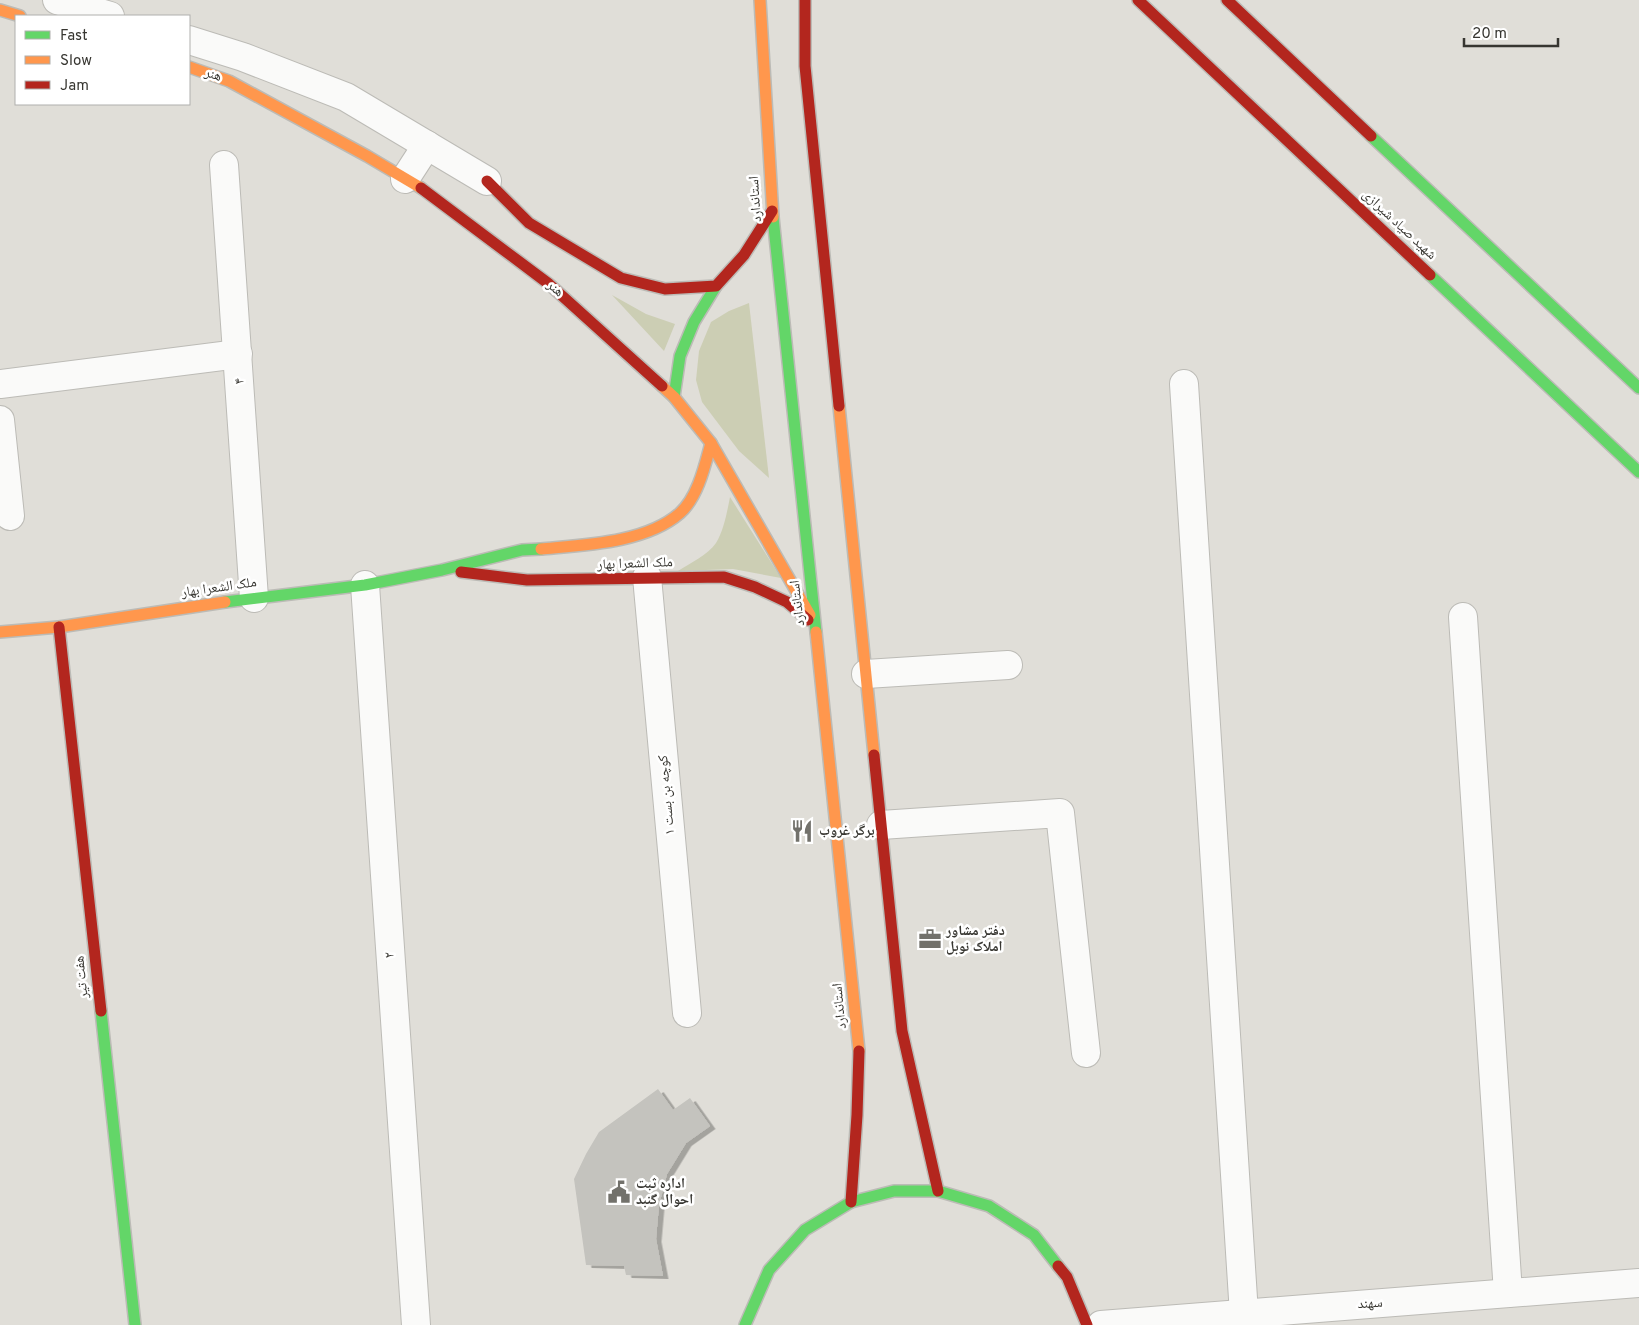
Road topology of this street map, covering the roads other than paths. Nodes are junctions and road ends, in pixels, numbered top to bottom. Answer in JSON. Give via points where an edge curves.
{"nodes":[{"id":1,"x":57,"y":0,"type":"edge"},
{"id":2,"x":760,"y":0,"type":"edge"},
{"id":3,"x":805,"y":0,"type":"edge"},
{"id":4,"x":1138,"y":0,"type":"edge"},
{"id":5,"x":1227,"y":0,"type":"edge"},
{"id":6,"x":0,"y":10,"type":"edge"},
{"id":7,"x":17,"y":15,"type":"edge"},
{"id":8,"x":107,"y":15,"type":"edge"},
{"id":9,"x":190,"y":40,"type":"edge"},
{"id":10,"x":190,"y":67,"type":"edge"},
{"id":11,"x":427,"y":145,"type":"junction"},
{"id":12,"x":224,"y":165,"type":"dead end"},
{"id":13,"x":405,"y":179,"type":"junction"},
{"id":14,"x":487,"y":181,"type":"joint"},
{"id":15,"x":772,"y":211,"type":"junction"},
{"id":16,"x":716,"y":286,"type":"junction"},
{"id":17,"x":238,"y":354,"type":"junction"},
{"id":18,"x":0,"y":384,"type":"edge"},
{"id":19,"x":1184,"y":384,"type":"dead end"},
{"id":20,"x":1639,"y":388,"type":"edge"},
{"id":21,"x":674,"y":396,"type":"junction"},
{"id":22,"x":0,"y":420,"type":"edge"},
{"id":23,"x":1602,"y":438,"type":"junction"},
{"id":24,"x":711,"y":444,"type":"junction"},
{"id":25,"x":1639,"y":463,"type":"edge"},
{"id":26,"x":1639,"y":472,"type":"edge"},
{"id":27,"x":10,"y":516,"type":"dead end"},
{"id":28,"x":442,"y":570,"type":"junction"},
{"id":29,"x":647,"y":577,"type":"junction"},
{"id":30,"x":364,"y":585,"type":"junction"},
{"id":31,"x":254,"y":598,"type":"junction"},
{"id":32,"x":1463,"y":617,"type":"dead end"},
{"id":33,"x":816,"y":626,"type":"junction"},
{"id":34,"x":59,"y":627,"type":"junction"},
{"id":35,"x":0,"y":632,"type":"edge"},
{"id":36,"x":1008,"y":665,"type":"dead end"},
{"id":37,"x":866,"y":674,"type":"junction"},
{"id":38,"x":881,"y":825,"type":"junction"},
{"id":39,"x":687,"y":1012,"type":"dead end"},
{"id":40,"x":1086,"y":1053,"type":"dead end"},
{"id":41,"x":938,"y":1191,"type":"junction"},
{"id":42,"x":851,"y":1202,"type":"junction"},
{"id":43,"x":1639,"y":1283,"type":"edge"},
{"id":44,"x":1508,"y":1294,"type":"junction"},
{"id":45,"x":1244,"y":1314,"type":"junction"},
{"id":46,"x":135,"y":1325,"type":"edge"},
{"id":47,"x":416,"y":1325,"type":"edge"},
{"id":48,"x":746,"y":1325,"type":"edge"},
{"id":49,"x":1087,"y":1325,"type":"edge"},
{"id":50,"x":1101,"y":1325,"type":"edge"}],
"edges":[{"from":1,"to":8,"type":"street"},
{"from":2,"to":15,"type":"main road","name":"استاندارد"},
{"from":3,"to":37,"type":"main road","via":[[805,66]]},
{"from":4,"to":23,"type":"main road","name":"شهید صیاد شیرازی"},
{"from":5,"to":20,"type":"main road"},
{"from":6,"to":7,"type":"main road"},
{"from":9,"to":11,"type":"street","name":"هنر","via":[[346,97]]},
{"from":10,"to":13,"type":"main road","name":"هنر","via":[[230,81]]},
{"from":11,"to":13,"type":"street"},
{"from":11,"to":14,"type":"street","name":"هنر"},
{"from":12,"to":17,"type":"street","name":"۴"},
{"from":13,"to":21,"type":"main road","name":"هنر","via":[[426,191],[549,284]]},
{"from":14,"to":16,"type":"main road","name":"هنر","via":[[529,222],[621,278],[665,290]]},
{"from":15,"to":16,"type":"main road","via":[[744,255]]},
{"from":15,"to":33,"type":"main road","name":"استاندارد"},
{"from":16,"to":21,"type":"main road","via":[[694,322],[680,356]]},
{"from":17,"to":18,"type":"street"},
{"from":17,"to":31,"type":"street","name":"۴"},
{"from":19,"to":45,"type":"street"},
{"from":21,"to":24,"type":"main road","name":"هنر"},
{"from":22,"to":27,"type":"street"},
{"from":23,"to":25,"type":"main road"},
{"from":23,"to":26,"type":"main road","name":"شهید صیاد شیرازی"},
{"from":24,"to":28,"type":"main road","name":"ملک الشعرا بهار","via":[[699,484],[681,512],[655,529],[601,544],[522,550]]},
{"from":24,"to":33,"type":"main road","name":"هنر"},
{"from":28,"to":29,"type":"main road","name":"ملک الشعرا بهار","via":[[527,580]]},
{"from":28,"to":30,"type":"main road","name":"ملک الشعرا بهار"},
{"from":29,"to":33,"type":"main road","name":"ملک الشعرا بهار","via":[[724,577],[786,602]]},
{"from":29,"to":39,"type":"street","name":"کوچه بن بست ۱"},
{"from":30,"to":31,"type":"main road","name":"ملک الشعرا بهار"},
{"from":30,"to":47,"type":"street","name":"۲"},
{"from":31,"to":34,"type":"main road","name":"ملک الشعرا بهار"},
{"from":32,"to":44,"type":"street"},
{"from":33,"to":42,"type":"main road","name":"استاندارد","via":[[859,1048]]},
{"from":34,"to":35,"type":"main road","name":"ملک الشعرا بهار"},
{"from":34,"to":46,"type":"main road","name":"هفت تیر"},
{"from":36,"to":37,"type":"street"},
{"from":37,"to":38,"type":"main road"},
{"from":38,"to":40,"type":"street","via":[[1060,812]]},
{"from":38,"to":41,"type":"main road","via":[[902,1031]]},
{"from":41,"to":42,"type":"main road","via":[[894,1191]]},
{"from":41,"to":49,"type":"main road","via":[[990,1206],[1034,1235],[1067,1277]]},
{"from":42,"to":48,"type":"main road","via":[[805,1230],[770,1270]]},
{"from":43,"to":44,"type":"street","name":"سهند"},
{"from":44,"to":45,"type":"street","name":"سهند"},
{"from":45,"to":50,"type":"street","name":"سهند"}]}
